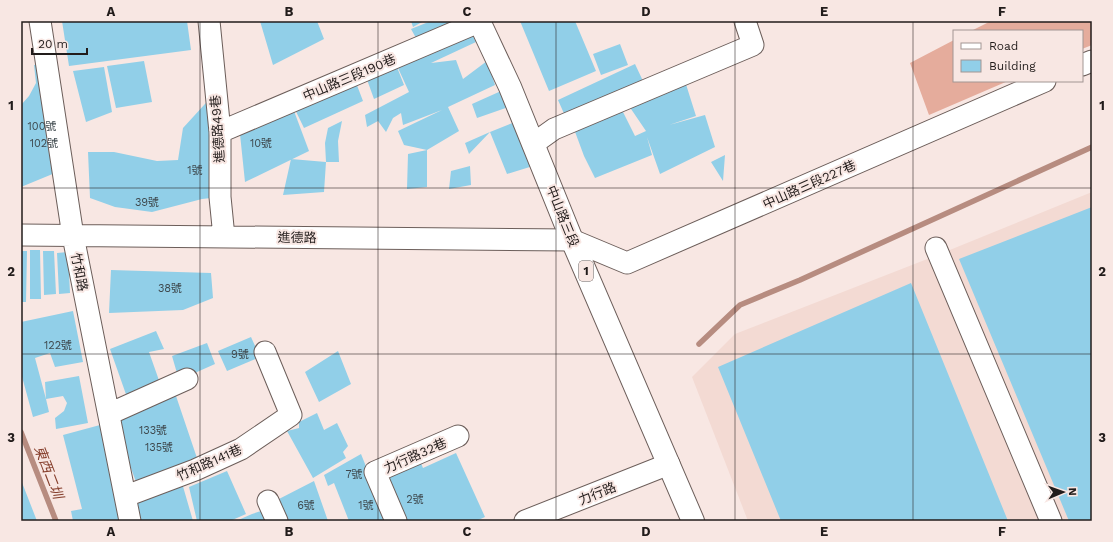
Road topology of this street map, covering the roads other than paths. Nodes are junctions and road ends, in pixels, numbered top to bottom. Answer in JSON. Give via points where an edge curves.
{"nodes":[{"id":1,"x":40,"y":21,"type":"edge"},
{"id":2,"x":209,"y":21,"type":"edge"},
{"id":3,"x":480,"y":21,"type":"edge"},
{"id":4,"x":745,"y":21,"type":"edge"},
{"id":5,"x":1043,"y":82,"type":"edge"},
{"id":6,"x":220,"y":132,"type":"junction"},
{"id":7,"x":533,"y":144,"type":"junction"},
{"id":8,"x":21,"y":235,"type":"edge"},
{"id":9,"x":73,"y":236,"type":"junction"},
{"id":10,"x":224,"y":237,"type":"junction"},
{"id":11,"x":572,"y":240,"type":"junction"},
{"id":12,"x":936,"y":248,"type":"dead end"},
{"id":13,"x":265,"y":352,"type":"dead end"},
{"id":14,"x":187,"y":379,"type":"dead end"},
{"id":15,"x":109,"y":414,"type":"junction"},
{"id":16,"x":458,"y":436,"type":"dead end"},
{"id":17,"x":669,"y":464,"type":"junction"},
{"id":18,"x":126,"y":496,"type":"junction"},
{"id":19,"x":268,"y":501,"type":"dead end"},
{"id":20,"x":130,"y":521,"type":"edge"},
{"id":21,"x":277,"y":521,"type":"edge"},
{"id":22,"x":396,"y":521,"type":"edge"},
{"id":23,"x":525,"y":521,"type":"edge"},
{"id":24,"x":693,"y":521,"type":"edge"},
{"id":25,"x":1051,"y":521,"type":"edge"}],
"edges":[{"from":1,"to":9,"type":"street","name":"竹和路"},
{"from":2,"to":6,"type":"street","name":"進德路49巷"},
{"from":3,"to":6,"type":"street","name":"中山路三段190巷"},
{"from":3,"to":7,"type":"main road","name":"中山路三段","number":"1"},
{"from":4,"to":7,"type":"street","via":[[753,45],[554,129]]},
{"from":5,"to":11,"type":"street","name":"中山路三段227巷","via":[[627,263]]},
{"from":6,"to":10,"type":"street","name":"進德路49巷","via":[[220,197]]},
{"from":7,"to":11,"type":"main road","name":"中山路三段","number":"1"},
{"from":8,"to":9,"type":"street","name":"進德路"},
{"from":9,"to":10,"type":"street","name":"進德路"},
{"from":9,"to":15,"type":"street","name":"竹和路"},
{"from":10,"to":11,"type":"street","name":"進德路"},
{"from":11,"to":17,"type":"main road","name":"中山路三段","number":"1"},
{"from":12,"to":25,"type":"street"},
{"from":13,"to":18,"type":"street","name":"竹和路141巷","via":[[291,415],[241,449]]},
{"from":14,"to":15,"type":"street"},
{"from":15,"to":18,"type":"street","name":"竹和路"},
{"from":16,"to":22,"type":"street","name":"力行路32巷","via":[[376,472]]},
{"from":17,"to":23,"type":"street","name":"力行路"},
{"from":17,"to":24,"type":"main road","name":"中山路三段","number":"1"},
{"from":18,"to":20,"type":"street","name":"竹和路"},
{"from":19,"to":21,"type":"street"}]}
